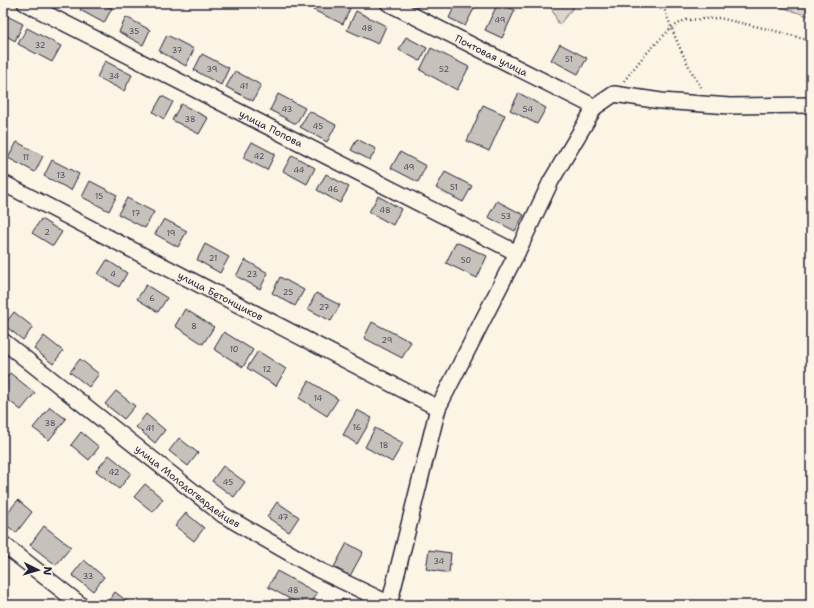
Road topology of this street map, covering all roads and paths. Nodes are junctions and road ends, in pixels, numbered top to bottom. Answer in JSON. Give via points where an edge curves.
{"nodes":[{"id":1,"x":25,"y":3,"type":"edge"},
{"id":2,"x":388,"y":3,"type":"edge"},
{"id":3,"x":662,"y":3,"type":"edge"},
{"id":4,"x":671,"y":28,"type":"junction"},
{"id":5,"x":811,"y":41,"type":"edge"},
{"id":6,"x":614,"y":94,"type":"junction"},
{"id":7,"x":717,"y":105,"type":"junction"},
{"id":8,"x":811,"y":105,"type":"edge"},
{"id":9,"x":595,"y":107,"type":"junction"},
{"id":10,"x":3,"y":183,"type":"edge"},
{"id":11,"x":517,"y":253,"type":"junction"},
{"id":12,"x":3,"y":341,"type":"edge"},
{"id":13,"x":438,"y":408,"type":"junction"},
{"id":14,"x":3,"y":544,"type":"edge"},
{"id":15,"x":81,"y":605,"type":"edge"},
{"id":16,"x":390,"y":605,"type":"edge"}],
"edges":[{"from":1,"to":11,"type":"street","name":"улица Попова"},
{"from":2,"to":9,"type":"street","name":"Почтовая улица"},
{"from":3,"to":4,"type":"path"},
{"from":4,"to":5,"type":"path","via":[[685,20],[719,18]]},
{"from":4,"to":6,"type":"path","via":[[643,57]]},
{"from":4,"to":7,"type":"path","via":[[692,74],[706,97]]},
{"from":6,"to":7,"type":"street"},
{"from":6,"to":9,"type":"street"},
{"from":7,"to":8,"type":"street"},
{"from":9,"to":11,"type":"street","via":[[551,181]]},
{"from":10,"to":13,"type":"street","name":"улица Бетонщиков"},
{"from":11,"to":13,"type":"street"},
{"from":12,"to":16,"type":"street","name":"улица Молодогвардейцев","via":[[223,516],[319,570]]},
{"from":13,"to":16,"type":"street"},
{"from":14,"to":15,"type":"street"}]}
